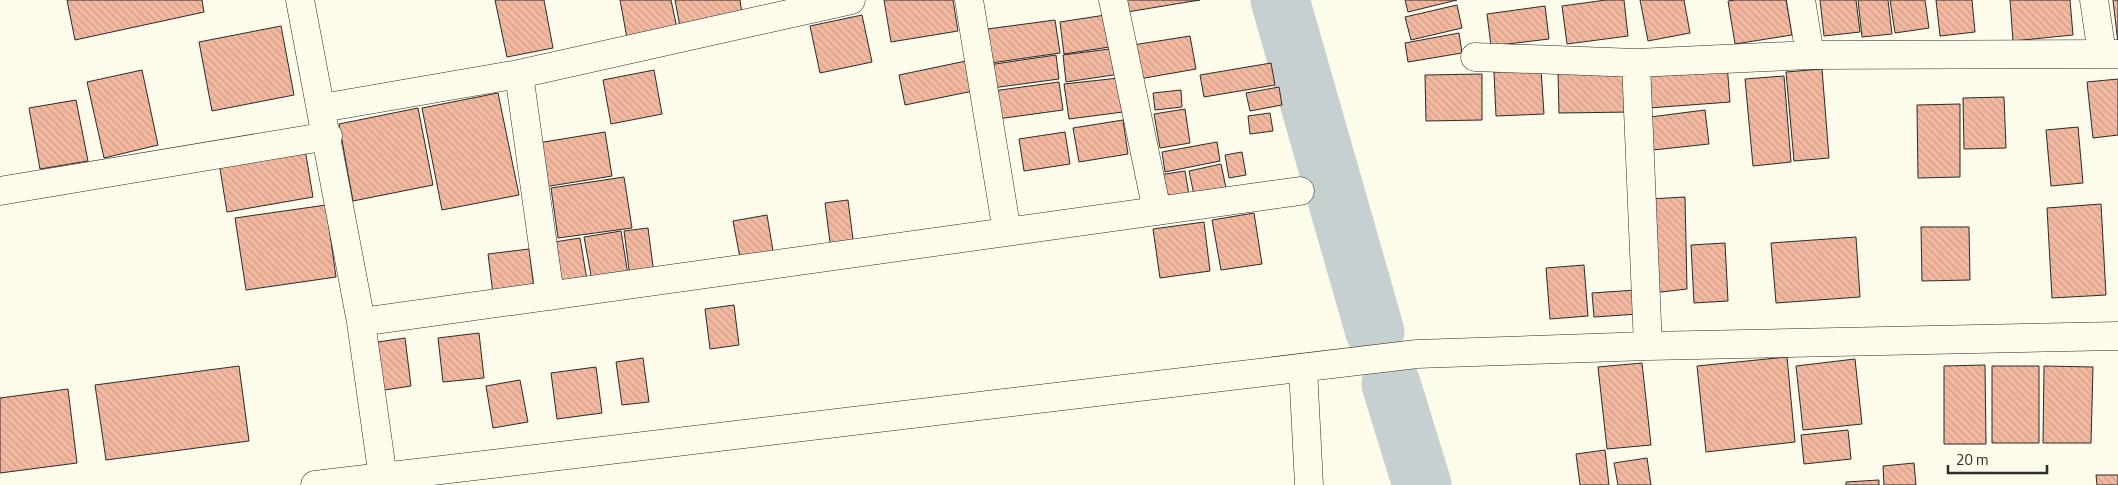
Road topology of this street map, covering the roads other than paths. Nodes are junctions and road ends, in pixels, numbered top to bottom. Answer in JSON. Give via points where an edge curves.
{"nodes":[{"id":1,"x":300,"y":0,"type":"edge"},
{"id":2,"x":851,"y":0,"type":"edge"},
{"id":3,"x":969,"y":0,"type":"edge"},
{"id":4,"x":1113,"y":0,"type":"edge"},
{"id":5,"x":1801,"y":0,"type":"edge"},
{"id":6,"x":2094,"y":0,"type":"edge"},
{"id":7,"x":2110,"y":54,"type":"edge"},
{"id":8,"x":1810,"y":55,"type":"junction"},
{"id":9,"x":1475,"y":57,"type":"dead end"},
{"id":10,"x":1636,"y":63,"type":"junction"},
{"id":11,"x":519,"y":74,"type":"junction"},
{"id":12,"x":322,"y":108,"type":"junction"},
{"id":13,"x":328,"y":136,"type":"junction"},
{"id":14,"x":0,"y":191,"type":"edge"},
{"id":15,"x":1300,"y":191,"type":"dead end"},
{"id":16,"x":1157,"y":211,"type":"junction"},
{"id":17,"x":1007,"y":232,"type":"junction"},
{"id":18,"x":550,"y":296,"type":"junction"},
{"id":19,"x":362,"y":322,"type":"junction"},
{"id":20,"x":2118,"y":336,"type":"edge"},
{"id":21,"x":1648,"y":346,"type":"junction"},
{"id":22,"x":1303,"y":368,"type":"junction"},
{"id":23,"x":384,"y":481,"type":"edge"},
{"id":24,"x":315,"y":485,"type":"edge"},
{"id":25,"x":1309,"y":485,"type":"edge"}],
"edges":[{"from":1,"to":12,"type":"street"},
{"from":2,"to":11,"type":"street"},
{"from":3,"to":17,"type":"street"},
{"from":4,"to":16,"type":"street"},
{"from":5,"to":8,"type":"street"},
{"from":6,"to":7,"type":"street"},
{"from":7,"to":8,"type":"street"},
{"from":8,"to":10,"type":"street"},
{"from":9,"to":10,"type":"street"},
{"from":10,"to":21,"type":"street"},
{"from":11,"to":12,"type":"street"},
{"from":11,"to":18,"type":"street"},
{"from":12,"to":13,"type":"street"},
{"from":13,"to":14,"type":"street"},
{"from":13,"to":19,"type":"street"},
{"from":15,"to":16,"type":"street"},
{"from":16,"to":17,"type":"street"},
{"from":17,"to":18,"type":"street"},
{"from":18,"to":19,"type":"street"},
{"from":19,"to":23,"type":"street"},
{"from":20,"to":21,"type":"street"},
{"from":21,"to":22,"type":"street","via":[[1417,354]]},
{"from":22,"to":23,"type":"street"},
{"from":22,"to":25,"type":"street"},
{"from":23,"to":24,"type":"street"}]}
